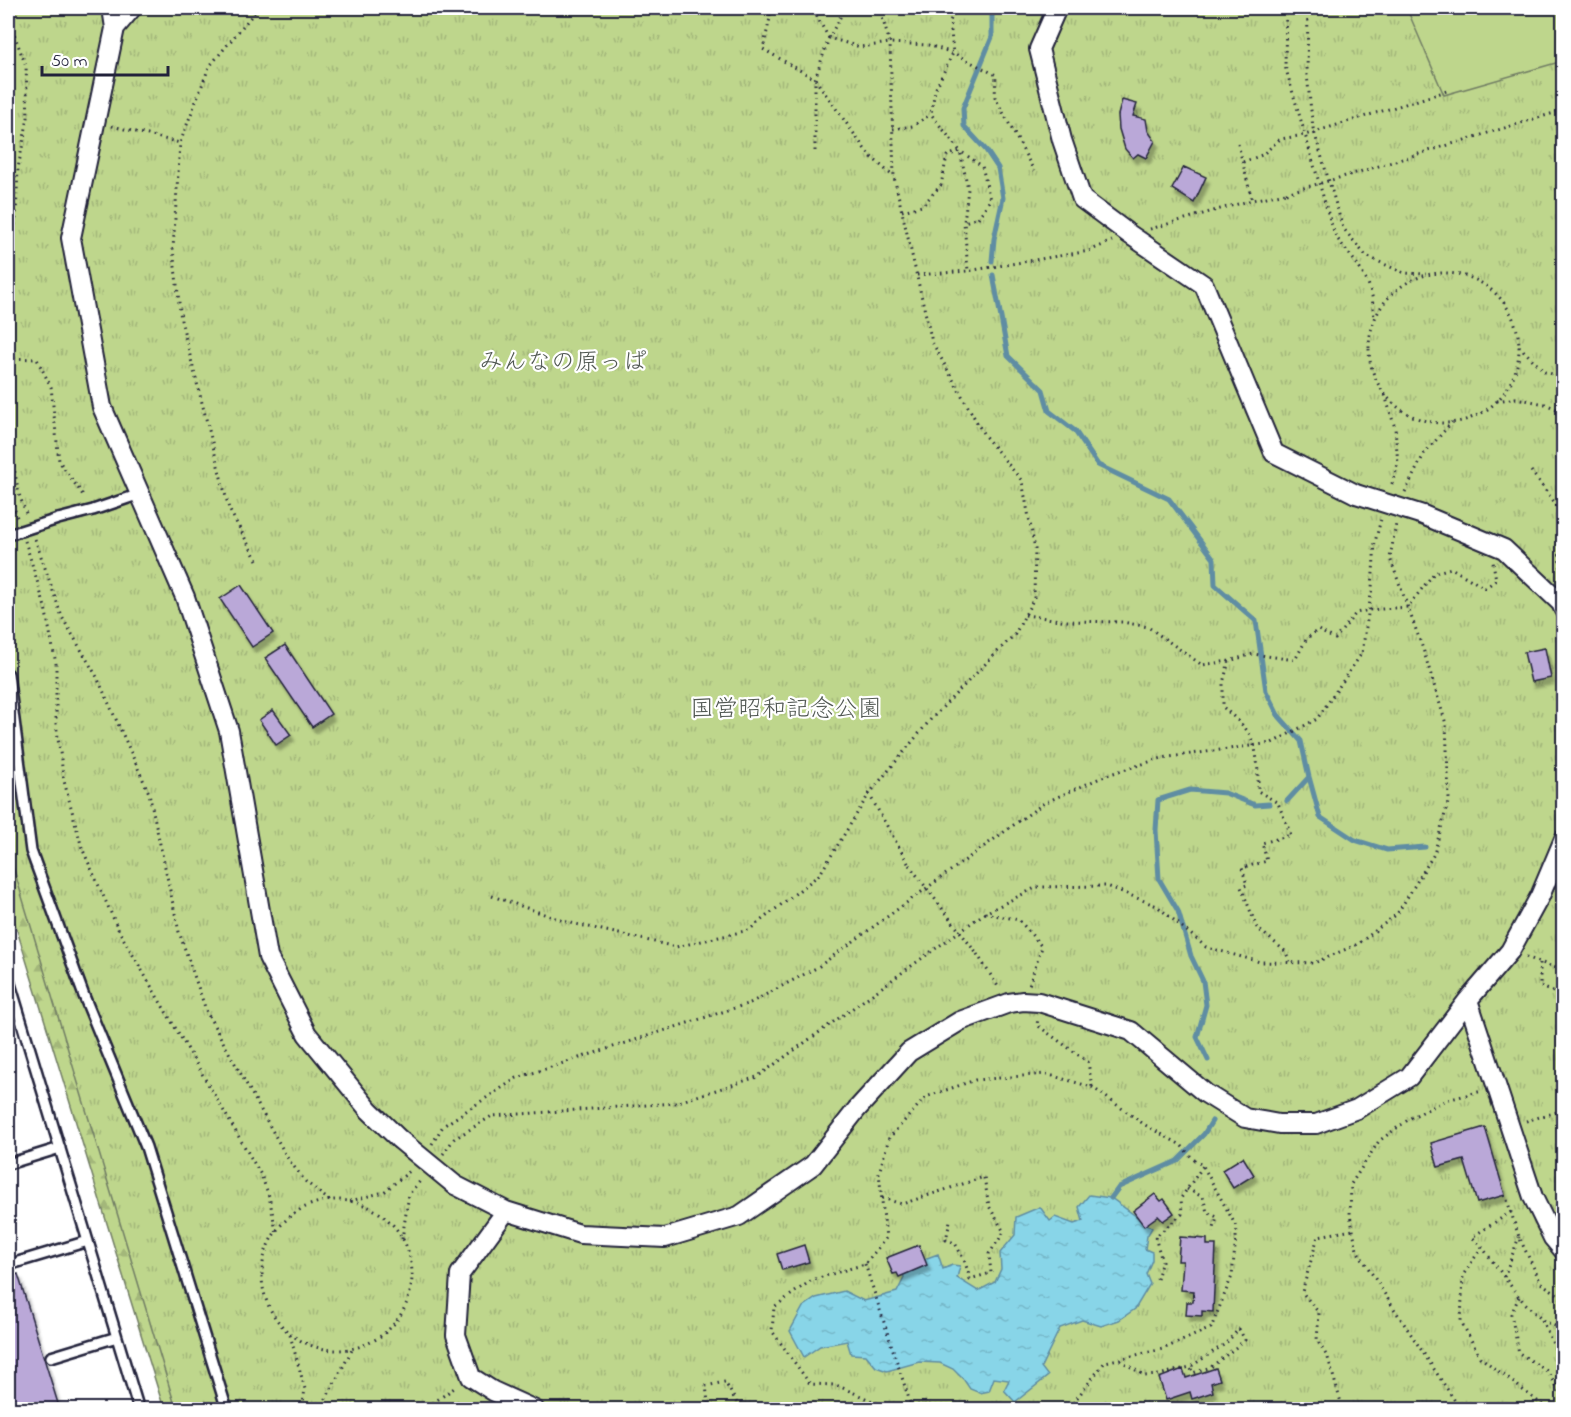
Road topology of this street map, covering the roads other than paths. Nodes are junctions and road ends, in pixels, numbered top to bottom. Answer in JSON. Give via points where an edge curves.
{"nodes":[{"id":1,"x":111,"y":8,"type":"edge"},
{"id":2,"x":132,"y":8,"type":"edge"},
{"id":3,"x":1057,"y":8,"type":"edge"},
{"id":4,"x":115,"y":28,"type":"junction"},
{"id":5,"x":140,"y":494,"type":"junction"},
{"id":6,"x":8,"y":535,"type":"edge"},
{"id":7,"x":1563,"y":610,"type":"edge"},
{"id":8,"x":8,"y":674,"type":"edge"},
{"id":9,"x":1563,"y":839,"type":"edge"},
{"id":10,"x":8,"y":978,"type":"edge"},
{"id":11,"x":1468,"y":1000,"type":"junction"},
{"id":12,"x":60,"y":1148,"type":"junction"},
{"id":13,"x":8,"y":1164,"type":"edge"},
{"id":14,"x":506,"y":1211,"type":"junction"},
{"id":15,"x":88,"y":1241,"type":"junction"},
{"id":16,"x":1563,"y":1251,"type":"edge"},
{"id":17,"x":8,"y":1265,"type":"edge"},
{"id":18,"x":117,"y":1337,"type":"junction"},
{"id":19,"x":51,"y":1357,"type":"dead end"},
{"id":20,"x":139,"y":1410,"type":"edge"},
{"id":21,"x":227,"y":1410,"type":"edge"},
{"id":22,"x":535,"y":1410,"type":"edge"}],
"edges":[{"from":1,"to":4,"type":"street"},
{"from":2,"to":4,"type":"street"},
{"from":3,"to":7,"type":"street","bridge":true,"via":[[1039,49],[1082,199],[1204,285],[1274,453],[1356,494],[1504,549],[1561,603]]},
{"from":4,"to":5,"type":"street","via":[[71,238],[102,407]]},
{"from":5,"to":6,"type":"lane","bridge":true},
{"from":5,"to":14,"type":"street","bridge":true,"via":[[185,597],[229,731],[268,957],[307,1034],[369,1110],[399,1139],[455,1185]]},
{"from":8,"to":21,"type":"lane","via":[[31,851],[84,996],[146,1147]]},
{"from":9,"to":11,"type":"street","via":[[1540,896],[1510,951]]},
{"from":10,"to":12,"type":"lane"},
{"from":11,"to":14,"type":"street","via":[[1409,1077],[1357,1109],[1316,1124],[1279,1124],[1245,1118],[1205,1093],[1131,1031],[1024,1002],[960,1021],[909,1052],[813,1165],[739,1216],[665,1238],[580,1234]]},
{"from":11,"to":16,"type":"street","via":[[1533,1197]]},
{"from":12,"to":13,"type":"lane"},
{"from":12,"to":15,"type":"lane"},
{"from":14,"to":22,"type":"street","via":[[459,1274],[456,1335],[471,1377]]},
{"from":15,"to":17,"type":"lane"},
{"from":15,"to":18,"type":"lane"},
{"from":18,"to":19,"type":"lane"},
{"from":18,"to":20,"type":"lane"}]}
